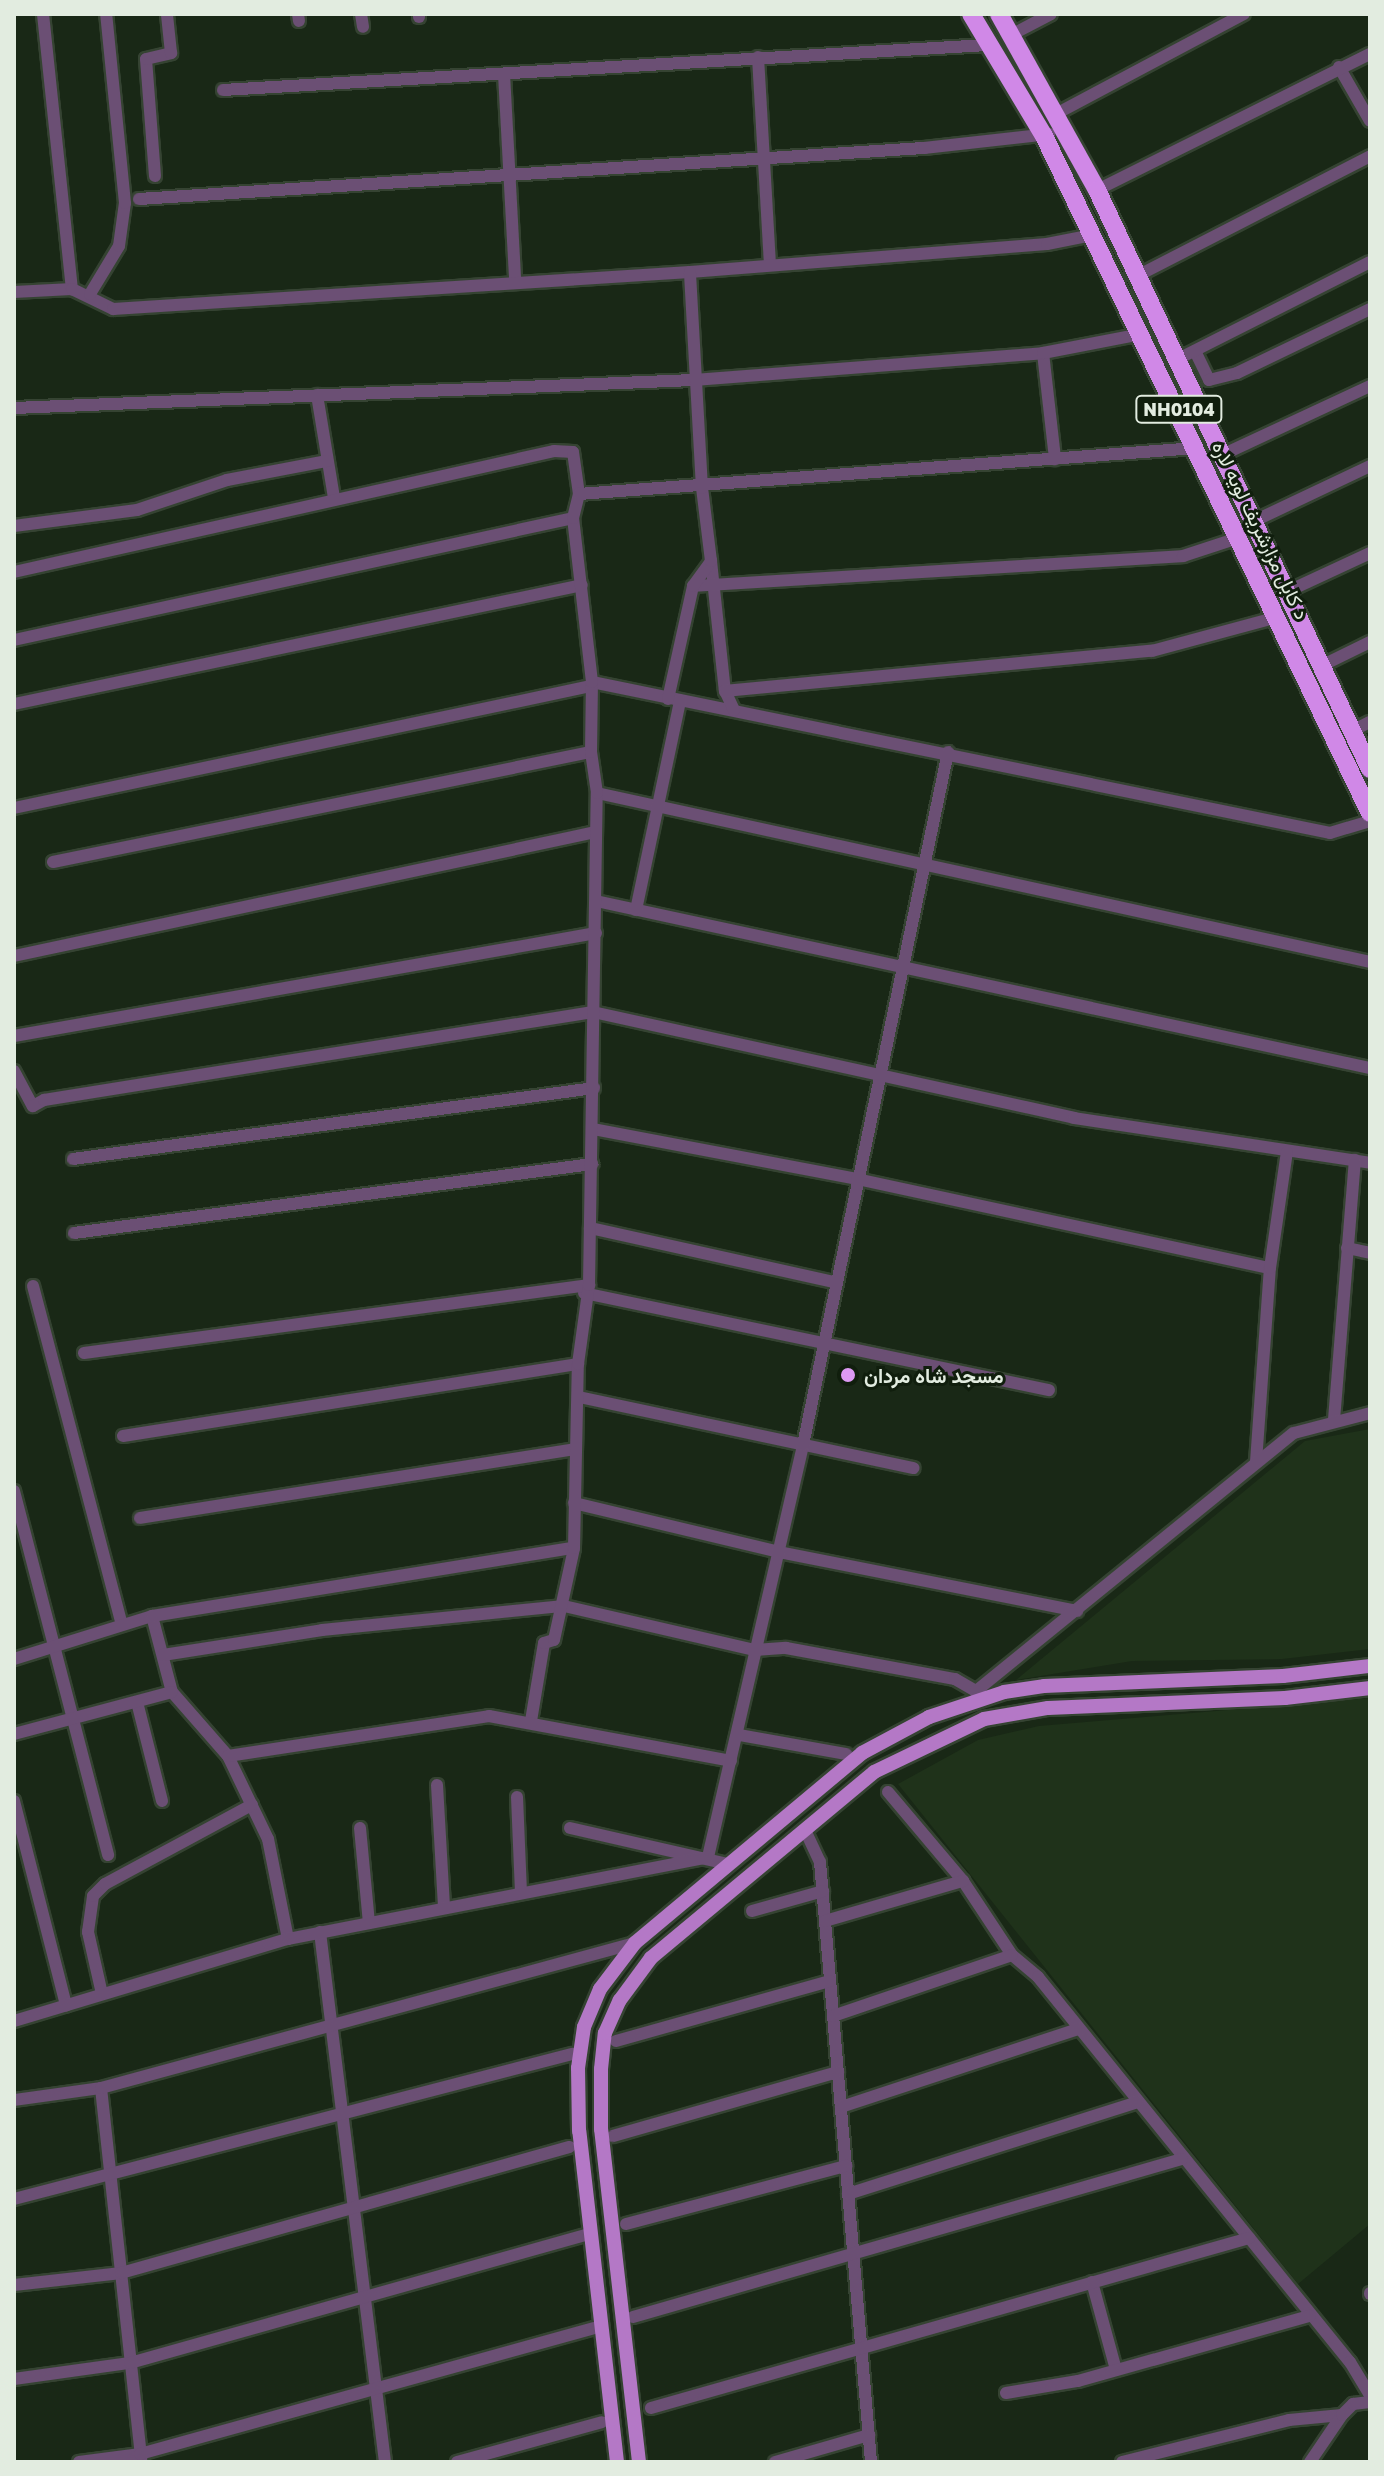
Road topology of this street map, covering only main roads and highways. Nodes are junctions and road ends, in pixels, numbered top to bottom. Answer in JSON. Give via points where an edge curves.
{"nodes":[{"id":1,"x":971,"y":14,"type":"edge"},
{"id":2,"x":999,"y":14,"type":"edge"},
{"id":3,"x":1246,"y":530,"type":"junction"},
{"id":4,"x":1370,"y":769,"type":"edge"},
{"id":5,"x":1370,"y":813,"type":"edge"},
{"id":6,"x":1370,"y":1666,"type":"edge"},
{"id":7,"x":1370,"y":1688,"type":"edge"},
{"id":8,"x":630,"y":2371,"type":"junction"},
{"id":9,"x":609,"y":2373,"type":"junction"},
{"id":10,"x":617,"y":2462,"type":"edge"},
{"id":11,"x":639,"y":2462,"type":"edge"}],
"edges":[{"from":1,"to":3,"type":"highway","name":"د کابل مزارشریف لویه لاره","number":"NH0104","via":[[1044,136],[1197,448]]},
{"from":2,"to":3,"type":"highway","name":"د کابل مزارشریف لویه لاره","number":"NH0104","via":[[1097,190],[1222,455]]},
{"from":3,"to":4,"type":"highway","name":"د کابل مزارشریف لویه لاره","number":"NH0104","via":[[1284,593]]},
{"from":3,"to":5,"type":"highway","name":"د کابل مزارشریف لویه لاره","number":"NH0104","via":[[1278,617]]},
{"from":6,"to":9,"type":"main road","via":[[976,1695],[862,1753],[635,1943],[600,1989],[584,2027],[578,2068],[579,2131]]},
{"from":7,"to":8,"type":"main road","via":[[1285,1698],[1008,1713],[906,1753],[874,1772],[651,1958],[620,2000],[605,2033],[601,2129]]},
{"from":8,"to":9,"type":"main road"},
{"from":8,"to":11,"type":"main road"},
{"from":9,"to":10,"type":"main road"}]}
